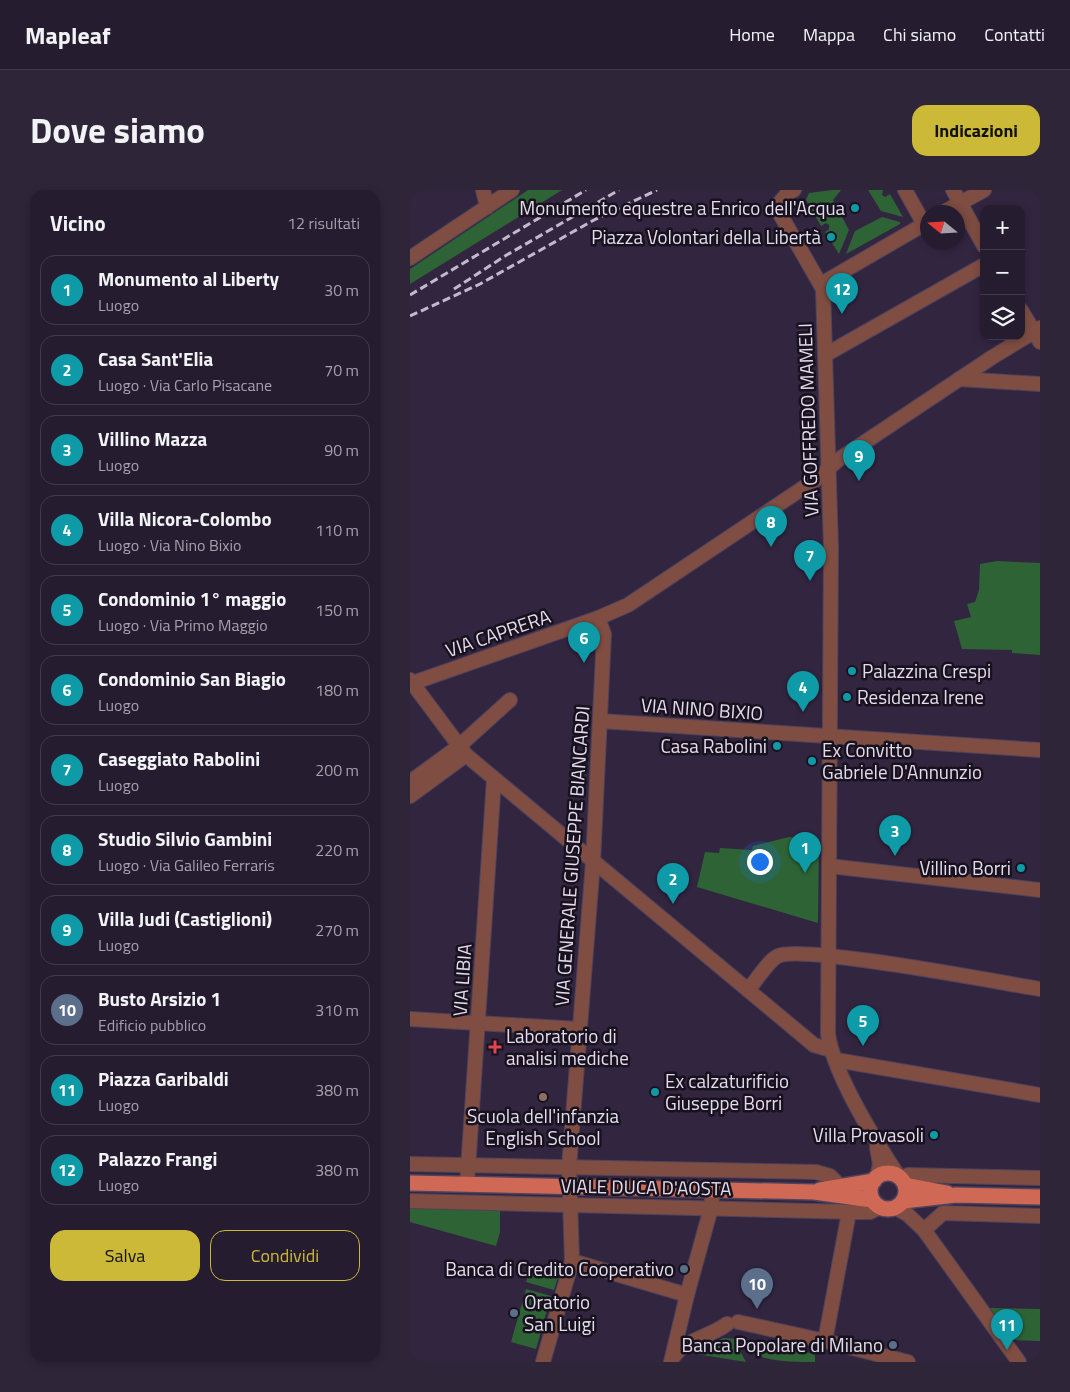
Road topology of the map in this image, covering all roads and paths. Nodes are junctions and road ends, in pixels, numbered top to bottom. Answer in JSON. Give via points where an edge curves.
{"nodes":[{"id":1,"x":483,"y":190,"type":"edge"},
{"id":2,"x":512,"y":190,"type":"edge"},
{"id":3,"x":794,"y":190,"type":"edge"},
{"id":4,"x":905,"y":190,"type":"edge"},
{"id":5,"x":953,"y":190,"type":"edge"},
{"id":6,"x":984,"y":190,"type":"edge"},
{"id":7,"x":960,"y":203,"type":"junction"},
{"id":8,"x":956,"y":205,"type":"edge"},
{"id":9,"x":487,"y":207,"type":"junction"},
{"id":10,"x":920,"y":214,"type":"edge"},
{"id":11,"x":920,"y":226,"type":"edge"},
{"id":12,"x":980,"y":239,"type":"edge"},
{"id":13,"x":410,"y":258,"type":"edge"},
{"id":14,"x":980,"y":267,"type":"edge"},
{"id":15,"x":823,"y":289,"type":"junction"},
{"id":16,"x":1025,"y":316,"type":"edge"},
{"id":17,"x":1038,"y":334,"type":"edge"},
{"id":18,"x":825,"y":355,"type":"junction"},
{"id":19,"x":991,"y":358,"type":"junction"},
{"id":20,"x":959,"y":379,"type":"junction"},
{"id":21,"x":983,"y":380,"type":"junction"},
{"id":22,"x":1040,"y":384,"type":"edge"},
{"id":23,"x":830,"y":468,"type":"junction"},
{"id":24,"x":598,"y":618,"type":"junction"},
{"id":25,"x":411,"y":682,"type":"edge"},
{"id":26,"x":510,"y":700,"type":"dead end"},
{"id":27,"x":600,"y":721,"type":"junction"},
{"id":28,"x":831,"y":737,"type":"junction"},
{"id":29,"x":1040,"y":750,"type":"edge"},
{"id":30,"x":462,"y":751,"type":"junction"},
{"id":31,"x":494,"y":779,"type":"junction"},
{"id":32,"x":410,"y":782,"type":"edge"},
{"id":33,"x":410,"y":796,"type":"edge"},
{"id":34,"x":593,"y":862,"type":"junction"},
{"id":35,"x":829,"y":866,"type":"junction"},
{"id":36,"x":1040,"y":890,"type":"edge"},
{"id":37,"x":829,"y":956,"type":"junction"},
{"id":38,"x":1040,"y":989,"type":"edge"},
{"id":39,"x":748,"y":990,"type":"junction"},
{"id":40,"x":410,"y":1019,"type":"edge"},
{"id":41,"x":477,"y":1024,"type":"junction"},
{"id":42,"x":579,"y":1029,"type":"junction"},
{"id":43,"x":833,"y":1055,"type":"junction"},
{"id":44,"x":1040,"y":1095,"type":"edge"},
{"id":45,"x":875,"y":1140,"type":"junction"},
{"id":46,"x":410,"y":1164,"type":"edge"},
{"id":47,"x":467,"y":1165,"type":"junction"},
{"id":48,"x":569,"y":1168,"type":"junction"},
{"id":49,"x":1040,"y":1178,"type":"edge"},
{"id":50,"x":875,"y":1180,"type":"junction"},
{"id":51,"x":902,"y":1180,"type":"junction"},
{"id":52,"x":410,"y":1183,"type":"edge"},
{"id":53,"x":433,"y":1183,"type":"junction"},
{"id":54,"x":466,"y":1184,"type":"junction"},
{"id":55,"x":568,"y":1186,"type":"junction"},
{"id":56,"x":840,"y":1186,"type":"junction"},
{"id":57,"x":713,"y":1190,"type":"junction"},
{"id":58,"x":814,"y":1192,"type":"junction"},
{"id":59,"x":956,"y":1195,"type":"junction"},
{"id":60,"x":1040,"y":1196,"type":"edge"},
{"id":61,"x":410,"y":1201,"type":"edge"},
{"id":62,"x":432,"y":1202,"type":"junction"},
{"id":63,"x":876,"y":1203,"type":"junction"},
{"id":64,"x":571,"y":1204,"type":"junction"},
{"id":65,"x":899,"y":1204,"type":"junction"},
{"id":66,"x":711,"y":1208,"type":"junction"},
{"id":67,"x":850,"y":1212,"type":"junction"},
{"id":68,"x":1040,"y":1216,"type":"edge"},
{"id":69,"x":924,"y":1230,"type":"junction"},
{"id":70,"x":572,"y":1260,"type":"junction"},
{"id":71,"x":686,"y":1295,"type":"junction"},
{"id":72,"x":825,"y":1340,"type":"junction"},
{"id":73,"x":1004,"y":1340,"type":"junction"},
{"id":74,"x":671,"y":1361,"type":"edge"},
{"id":75,"x":543,"y":1362,"type":"edge"},
{"id":76,"x":908,"y":1362,"type":"edge"},
{"id":77,"x":1008,"y":1362,"type":"edge"},
{"id":78,"x":1019,"y":1362,"type":"edge"}],
"edges":[{"from":1,"to":9,"type":"street"},
{"from":2,"to":9,"type":"street"},
{"from":3,"to":15,"type":"street","via":[[776,207]]},
{"from":4,"to":10,"type":"street"},
{"from":5,"to":7,"type":"street"},
{"from":6,"to":7,"type":"street"},
{"from":7,"to":8,"type":"street"},
{"from":7,"to":12,"type":"street"},
{"from":9,"to":13,"type":"street"},
{"from":11,"to":15,"type":"street","via":[[828,280]]},
{"from":14,"to":18,"type":"street"},
{"from":15,"to":18,"type":"street","name":"VIA GOFFREDO MAMELI"},
{"from":16,"to":17,"type":"street"},
{"from":17,"to":19,"type":"street","name":"VIA CAPRERA"},
{"from":18,"to":23,"type":"street","name":"VIA GOFFREDO MAMELI"},
{"from":19,"to":20,"type":"street","name":"VIA CAPRERA"},
{"from":19,"to":21,"type":"street","via":[[982,370]]},
{"from":20,"to":21,"type":"street"},
{"from":20,"to":23,"type":"street","name":"VIA CAPRERA"},
{"from":21,"to":22,"type":"street"},
{"from":23,"to":24,"type":"street","name":"VIA CAPRERA","via":[[638,599]]},
{"from":23,"to":28,"type":"street","name":"VIA GOFFREDO MAMELI"},
{"from":24,"to":25,"type":"street","name":"VIA CAPRERA"},
{"from":24,"to":27,"type":"street","name":"VIA GENERALE GIUSEPPE BIANCARDI","via":[[604,634]]},
{"from":25,"to":30,"type":"street"},
{"from":26,"to":30,"type":"street"},
{"from":27,"to":28,"type":"street","name":"VIA NINO BIXIO"},
{"from":27,"to":34,"type":"street","name":"VIA GENERALE GIUSEPPE BIANCARDI"},
{"from":28,"to":29,"type":"street","name":"VIA NINO BIXIO"},
{"from":28,"to":35,"type":"street","name":"VIA GOFFREDO MAMELI"},
{"from":30,"to":31,"type":"street"},
{"from":30,"to":32,"type":"street"},
{"from":30,"to":33,"type":"street"},
{"from":31,"to":34,"type":"street"},
{"from":31,"to":41,"type":"street","name":"VIA LIBIA"},
{"from":34,"to":39,"type":"street"},
{"from":34,"to":42,"type":"street","name":"VIA GENERALE GIUSEPPE BIANCARDI"},
{"from":35,"to":36,"type":"street"},
{"from":35,"to":37,"type":"street","name":"VIA GOFFREDO MAMELI"},
{"from":37,"to":38,"type":"street"},
{"from":37,"to":39,"type":"street","via":[[778,956]]},
{"from":37,"to":43,"type":"street","name":"VIA GOFFREDO MAMELI","via":[[828,1026]]},
{"from":39,"to":43,"type":"street","via":[[814,1045]]},
{"from":40,"to":41,"type":"street"},
{"from":41,"to":42,"type":"street"},
{"from":41,"to":47,"type":"street","name":"VIA LIBIA"},
{"from":42,"to":48,"type":"street","name":"VIA GENERALE GIUSEPPE BIANCARDI"},
{"from":43,"to":44,"type":"street"},
{"from":43,"to":45,"type":"street","name":"VIA GOFFREDO MAMELI"},
{"from":45,"to":50,"type":"street","name":"VIA GOFFREDO MAMELI","via":[[880,1160]]},
{"from":45,"to":51,"type":"street","name":"VIA GOFFREDO MAMELI"},
{"from":46,"to":47,"type":"street","name":"VIALE DUCA D'AOSTA"},
{"from":47,"to":48,"type":"street","name":"VIALE DUCA D'AOSTA"},
{"from":47,"to":54,"type":"street","name":"VIA LIBIA"},
{"from":48,"to":55,"type":"street","name":"VIA GENERALE GIUSEPPE BIANCARDI"},
{"from":48,"to":56,"type":"street","name":"VIALE DUCA D'AOSTA","via":[[816,1172],[830,1176]]},
{"from":49,"to":51,"type":"street","via":[[908,1175]]},
{"from":50,"to":51,"type":"main road","via":[[887,1173]]},
{"from":50,"to":56,"type":"main road","name":"VIALE DUCA D'AOSTA"},
{"from":50,"to":63,"type":"main road","via":[[870,1192]]},
{"from":51,"to":59,"type":"main road"},
{"from":51,"to":65,"type":"main road"},
{"from":52,"to":53,"type":"main road","name":"VIALE DUCA D'AOSTA"},
{"from":53,"to":54,"type":"main road","name":"VIALE DUCA D'AOSTA"},
{"from":53,"to":62,"type":"street"},
{"from":54,"to":55,"type":"main road","name":"VIALE DUCA D'AOSTA"},
{"from":55,"to":57,"type":"main road","name":"VIALE DUCA D'AOSTA"},
{"from":55,"to":64,"type":"street","name":"VIA GENERALE GIUSEPPE BIANCARDI"},
{"from":56,"to":58,"type":"main road","name":"VIALE DUCA D'AOSTA"},
{"from":57,"to":58,"type":"main road","name":"VIALE DUCA D'AOSTA"},
{"from":57,"to":66,"type":"street"},
{"from":58,"to":63,"type":"main road","name":"VIALE DUCA D'AOSTA"},
{"from":59,"to":60,"type":"main road"},
{"from":59,"to":65,"type":"main road"},
{"from":61,"to":62,"type":"street","name":"VIALE DUCA D'AOSTA"},
{"from":62,"to":64,"type":"street","name":"VIALE DUCA D'AOSTA"},
{"from":63,"to":65,"type":"main road","via":[[887,1209]]},
{"from":63,"to":67,"type":"street","name":"VIALE DUCA D'AOSTA","via":[[870,1212]]},
{"from":64,"to":66,"type":"street","name":"VIALE DUCA D'AOSTA"},
{"from":64,"to":70,"type":"street","name":"VIA GENERALE GIUSEPPE BIANCARDI"},
{"from":65,"to":69,"type":"street"},
{"from":66,"to":67,"type":"street","name":"VIALE DUCA D'AOSTA"},
{"from":66,"to":71,"type":"street"},
{"from":67,"to":72,"type":"street"},
{"from":68,"to":69,"type":"street","via":[[943,1213]]},
{"from":69,"to":73,"type":"street"},
{"from":70,"to":71,"type":"street"},
{"from":70,"to":75,"type":"street","name":"VIA GENERALE GIUSEPPE BIANCARDI"},
{"from":71,"to":74,"type":"street"},
{"from":72,"to":74,"type":"street","via":[[733,1323],[683,1345]]},
{"from":72,"to":76,"type":"street"},
{"from":73,"to":77,"type":"street"},
{"from":73,"to":78,"type":"street"}]}
